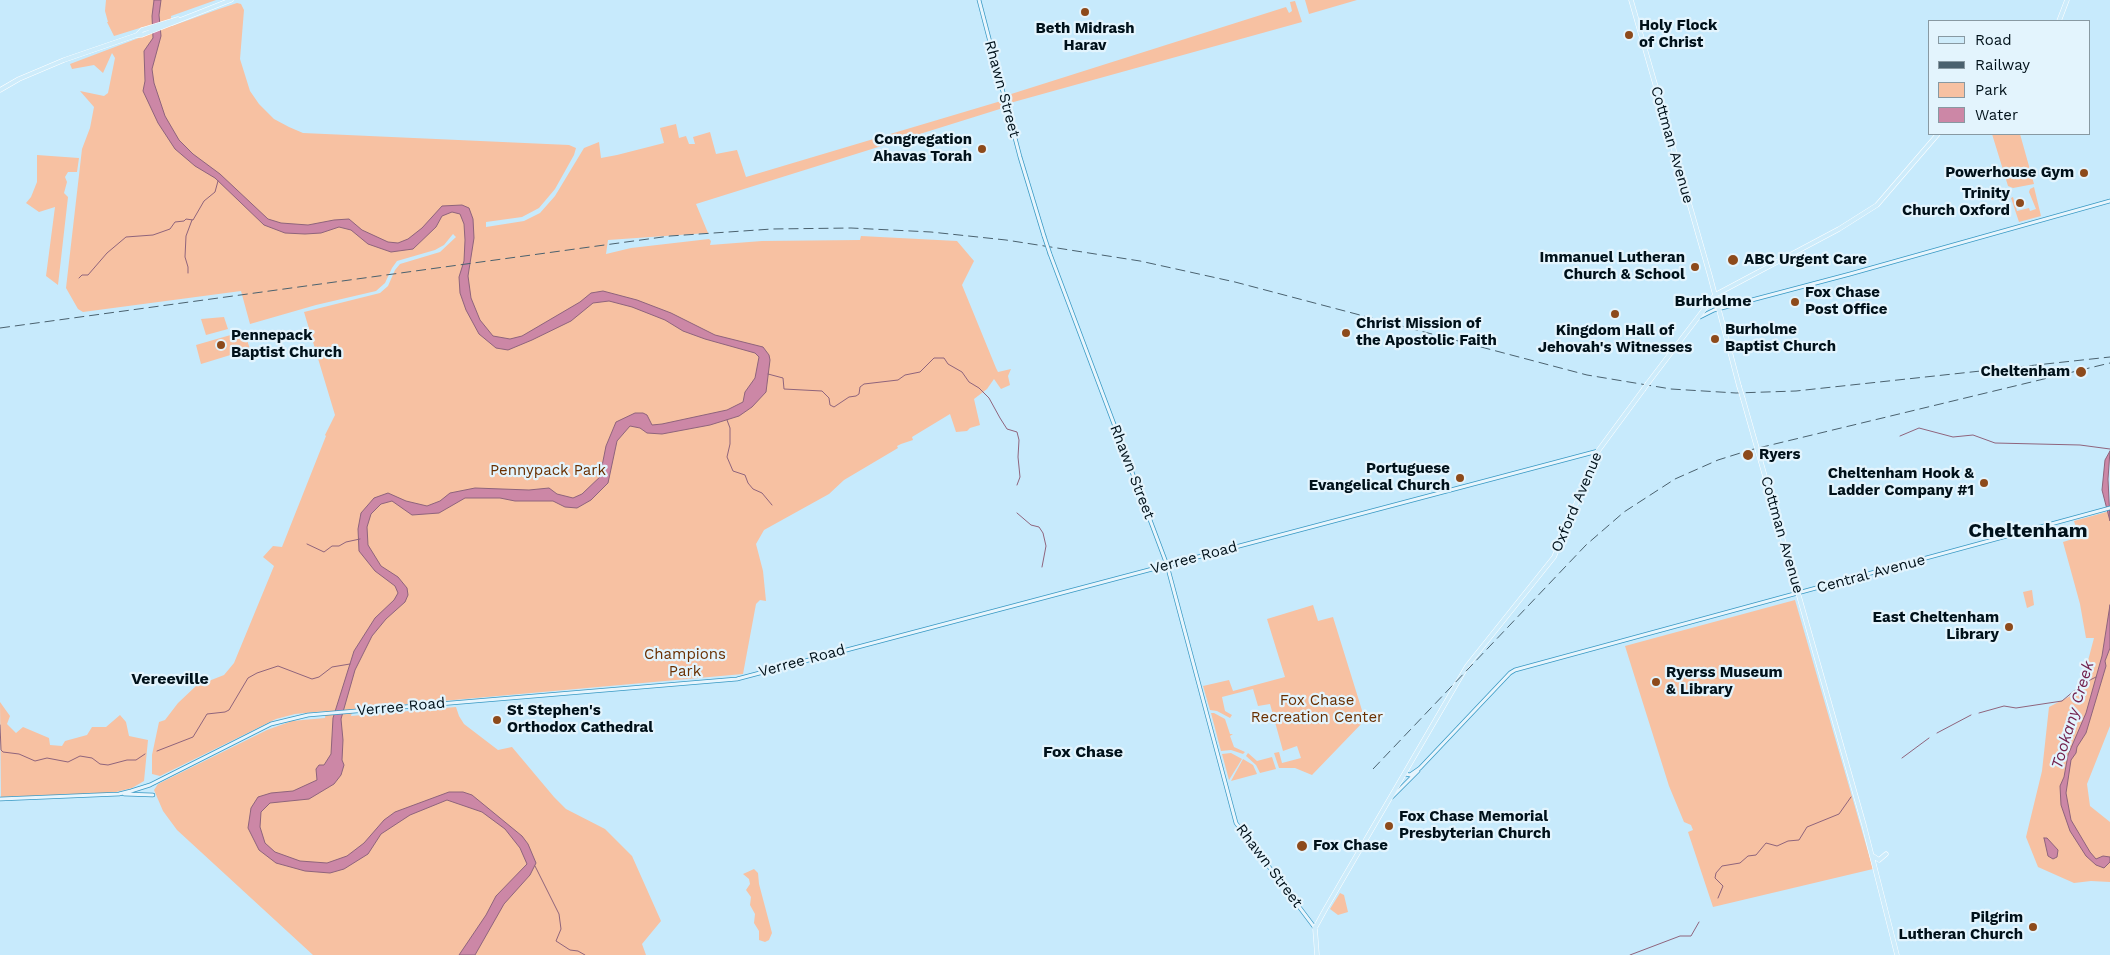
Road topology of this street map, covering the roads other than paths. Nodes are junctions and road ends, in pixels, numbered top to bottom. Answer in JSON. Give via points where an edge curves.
{"nodes":[{"id":1,"x":231,"y":0,"type":"edge"},
{"id":2,"x":979,"y":0,"type":"edge"},
{"id":3,"x":1631,"y":0,"type":"edge"},
{"id":4,"x":2067,"y":0,"type":"edge"},
{"id":5,"x":2059,"y":20,"type":"edge"},
{"id":6,"x":0,"y":90,"type":"edge"},
{"id":7,"x":1937,"y":135,"type":"edge"},
{"id":8,"x":2110,"y":201,"type":"edge"},
{"id":9,"x":1715,"y":295,"type":"junction"},
{"id":10,"x":1718,"y":309,"type":"junction"},
{"id":11,"x":1695,"y":319,"type":"junction"},
{"id":12,"x":1598,"y":451,"type":"junction"},
{"id":13,"x":2108,"y":509,"type":"edge"},
{"id":14,"x":1167,"y":565,"type":"junction"},
{"id":15,"x":1799,"y":594,"type":"junction"},
{"id":16,"x":1420,"y":768,"type":"junction"},
{"id":17,"x":1405,"y":774,"type":"junction"},
{"id":18,"x":118,"y":794,"type":"junction"},
{"id":19,"x":153,"y":795,"type":"dead end"},
{"id":20,"x":1391,"y":797,"type":"junction"},
{"id":21,"x":0,"y":799,"type":"edge"},
{"id":22,"x":1872,"y":854,"type":"junction"},
{"id":23,"x":1886,"y":854,"type":"dead end"},
{"id":24,"x":1316,"y":928,"type":"junction"},
{"id":25,"x":1317,"y":955,"type":"edge"},
{"id":26,"x":1897,"y":955,"type":"edge"}],
"edges":[{"from":1,"to":6,"type":"main road","via":[[64,60]]},
{"from":2,"to":14,"type":"main road","name":"Rhawn Street","bridge":true,"via":[[1044,236]]},
{"from":3,"to":9,"type":"main road","name":"Cottman Avenue"},
{"from":4,"to":5,"type":"main road"},
{"from":7,"to":9,"type":"main road","name":"Oxford Avenue","via":[[1877,205],[1839,229]]},
{"from":8,"to":10,"type":"main road"},
{"from":9,"to":10,"type":"main road","name":"Cottman Avenue"},
{"from":9,"to":11,"type":"main road","name":"Oxford Avenue"},
{"from":10,"to":11,"type":"main road"},
{"from":10,"to":15,"type":"main road","name":"Cottman Avenue","bridge":true},
{"from":11,"to":12,"type":"main road","name":"Oxford Avenue","bridge":true},
{"from":12,"to":14,"type":"main road","name":"Verree Road"},
{"from":12,"to":17,"type":"main road","name":"Oxford Avenue","via":[[1554,557],[1467,666]]},
{"from":13,"to":15,"type":"main road","name":"Central Avenue"},
{"from":14,"to":18,"type":"main road","name":"Verree Road","via":[[737,679],[294,717],[271,724],[150,785]]},
{"from":14,"to":24,"type":"main road","name":"Rhawn Street","via":[[1236,823]]},
{"from":15,"to":16,"type":"main road","name":"Central Avenue","via":[[1515,670]]},
{"from":15,"to":22,"type":"main road","name":"Cottman Avenue"},
{"from":16,"to":17,"type":"main road","via":[[1411,775]]},
{"from":16,"to":20,"type":"main road"},
{"from":17,"to":20,"type":"main road","name":"Oxford Avenue"},
{"from":18,"to":19,"type":"main road"},
{"from":18,"to":21,"type":"main road","name":"Verree Road"},
{"from":20,"to":24,"type":"main road","name":"Oxford Avenue"},
{"from":22,"to":23,"type":"main road","via":[[1878,860]]},
{"from":22,"to":26,"type":"main road","name":"Cottman Avenue"},
{"from":24,"to":25,"type":"main road"}]}
